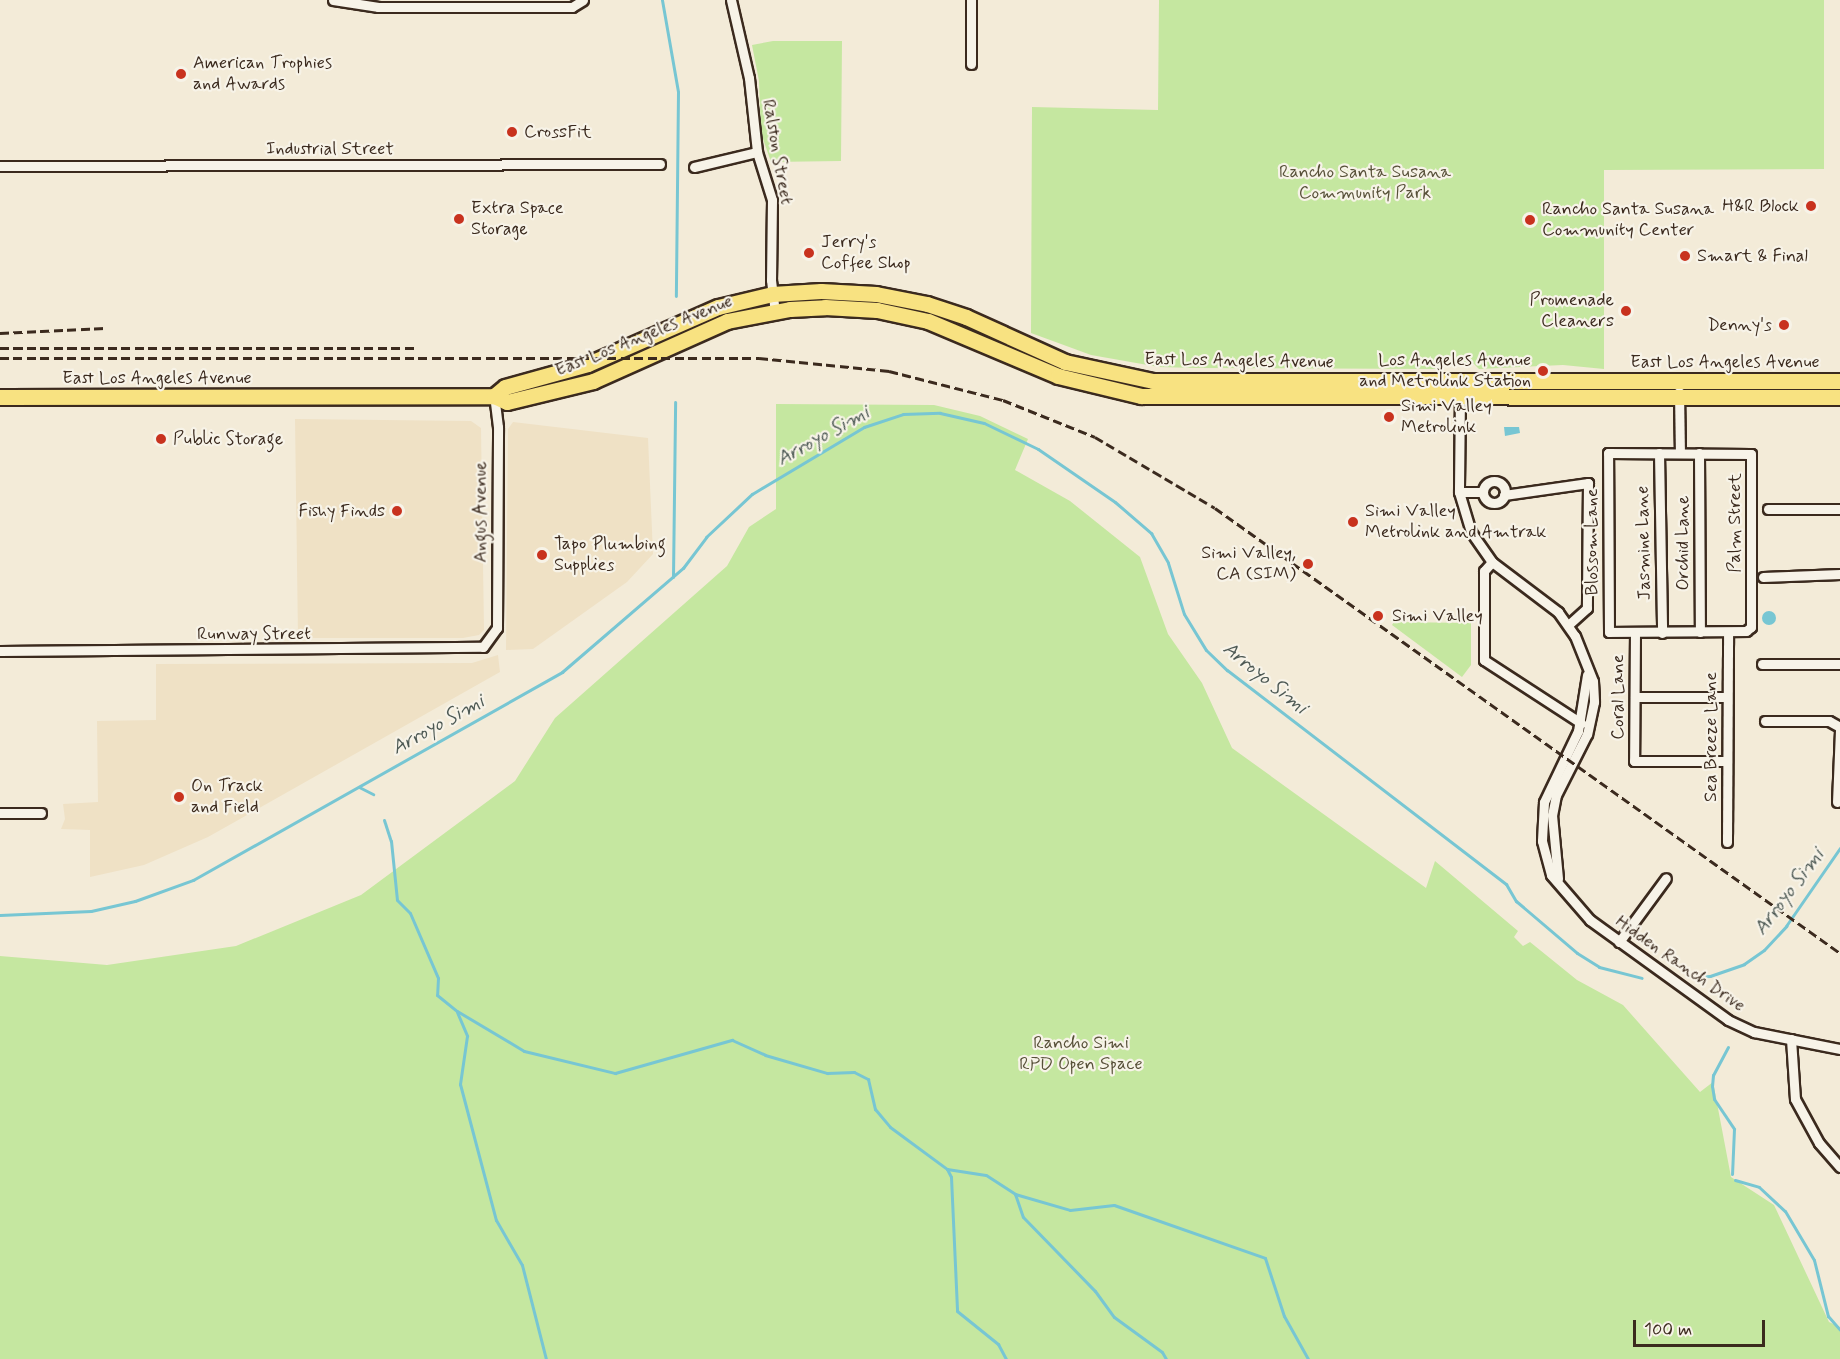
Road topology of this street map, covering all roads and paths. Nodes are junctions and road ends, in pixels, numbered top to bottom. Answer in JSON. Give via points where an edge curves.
{"nodes":[{"id":1,"x":333,"y":0,"type":"edge"},
{"id":2,"x":583,"y":0,"type":"edge"},
{"id":3,"x":732,"y":0,"type":"edge"},
{"id":4,"x":971,"y":0,"type":"edge"},
{"id":5,"x":359,"y":3,"type":"edge"},
{"id":6,"x":467,"y":4,"type":"edge"},
{"id":7,"x":971,"y":64,"type":"dead end"},
{"id":8,"x":757,"y":152,"type":"junction"},
{"id":9,"x":660,"y":164,"type":"dead end"},
{"id":10,"x":0,"y":166,"type":"edge"},
{"id":11,"x":694,"y":167,"type":"dead end"},
{"id":12,"x":772,"y":294,"type":"junction"},
{"id":13,"x":775,"y":311,"type":"junction"},
{"id":14,"x":1679,"y":381,"type":"junction"},
{"id":15,"x":1840,"y":381,"type":"edge"},
{"id":16,"x":1460,"y":389,"type":"junction"},
{"id":17,"x":494,"y":396,"type":"junction"},
{"id":18,"x":0,"y":397,"type":"edge"},
{"id":19,"x":1679,"y":397,"type":"junction"},
{"id":20,"x":1840,"y":397,"type":"edge"},
{"id":21,"x":1608,"y":453,"type":"joint"},
{"id":22,"x":1659,"y":453,"type":"junction"},
{"id":23,"x":1680,"y":453,"type":"junction"},
{"id":24,"x":1699,"y":453,"type":"junction"},
{"id":25,"x":1459,"y":492,"type":"junction"},
{"id":26,"x":1483,"y":492,"type":"junction"},
{"id":27,"x":1504,"y":495,"type":"junction"},
{"id":28,"x":1768,"y":509,"type":"dead end"},
{"id":29,"x":1840,"y":509,"type":"edge"},
{"id":30,"x":1492,"y":562,"type":"junction"},
{"id":31,"x":1840,"y":574,"type":"edge"},
{"id":32,"x":1763,"y":577,"type":"dead end"},
{"id":33,"x":1568,"y":625,"type":"junction"},
{"id":34,"x":497,"y":628,"type":"joint"},
{"id":35,"x":1635,"y":632,"type":"junction"},
{"id":36,"x":1700,"y":632,"type":"junction"},
{"id":37,"x":1662,"y":633,"type":"junction"},
{"id":38,"x":1728,"y":633,"type":"junction"},
{"id":39,"x":0,"y":651,"type":"edge"},
{"id":40,"x":1762,"y":664,"type":"dead end"},
{"id":41,"x":1840,"y":664,"type":"edge"},
{"id":42,"x":1587,"y":675,"type":"junction"},
{"id":43,"x":1635,"y":697,"type":"junction"},
{"id":44,"x":1727,"y":697,"type":"junction"},
{"id":45,"x":1765,"y":721,"type":"dead end"},
{"id":46,"x":1581,"y":723,"type":"junction"},
{"id":47,"x":1840,"y":728,"type":"edge"},
{"id":48,"x":1727,"y":761,"type":"junction"},
{"id":49,"x":1837,"y":802,"type":"dead end"},
{"id":50,"x":0,"y":813,"type":"edge"},
{"id":51,"x":41,"y":813,"type":"dead end"},
{"id":52,"x":1727,"y":842,"type":"dead end"},
{"id":53,"x":1666,"y":878,"type":"dead end"},
{"id":54,"x":1558,"y":879,"type":"junction"},
{"id":55,"x":1619,"y":942,"type":"junction"},
{"id":56,"x":1791,"y":1039,"type":"junction"},
{"id":57,"x":1840,"y":1049,"type":"edge"},
{"id":58,"x":1840,"y":1167,"type":"edge"}],
"edges":[{"from":1,"to":5,"type":"street"},
{"from":2,"to":6,"type":"street","via":[[572,7]]},
{"from":3,"to":8,"type":"street","name":"Ralston Street","via":[[749,78]]},
{"from":4,"to":7,"type":"street"},
{"from":5,"to":6,"type":"street"},
{"from":8,"to":11,"type":"street"},
{"from":8,"to":12,"type":"street","name":"Ralston Street","via":[[772,200]]},
{"from":9,"to":10,"type":"street","name":"Industrial Street"},
{"from":12,"to":13,"type":"street","name":"Ralston Street"},
{"from":12,"to":16,"type":"main road","name":"East Los Angeles Avenue","via":[[847,292],[927,304],[966,317],[1065,362],[1136,379]]},
{"from":12,"to":17,"type":"main road","name":"East Los Angeles Avenue","via":[[687,318],[588,364],[505,387]]},
{"from":13,"to":16,"type":"main road","name":"East Los Angeles Avenue","via":[[846,307],[904,315],[954,330],[1058,376],[1141,396]]},
{"from":13,"to":17,"type":"main road","name":"East Los Angeles Avenue","via":[[705,329],[608,375],[566,390],[507,402]]},
{"from":14,"to":15,"type":"main road","name":"East Los Angeles Avenue"},
{"from":14,"to":16,"type":"main road","name":"East Los Angeles Avenue"},
{"from":14,"to":19,"type":"street"},
{"from":16,"to":19,"type":"main road","name":"East Los Angeles Avenue"},
{"from":16,"to":25,"type":"street","name":"Hidden Ranch Drive"},
{"from":17,"to":18,"type":"main road","name":"East Los Angeles Avenue"},
{"from":17,"to":34,"type":"street","name":"Angus Avenue","via":[[498,427]]},
{"from":19,"to":20,"type":"main road","name":"East Los Angeles Avenue"},
{"from":19,"to":23,"type":"street"},
{"from":21,"to":22,"type":"street","name":"Palm Street"},
{"from":21,"to":35,"type":"street","name":"Blossom Lane","via":[[1609,632]]},
{"from":22,"to":23,"type":"street","name":"Palm Street"},
{"from":22,"to":37,"type":"street","name":"Jasmine Lane"},
{"from":23,"to":24,"type":"street","name":"Palm Street"},
{"from":24,"to":36,"type":"street","name":"Orchid Lane"},
{"from":24,"to":38,"type":"street","name":"Palm Street","via":[[1751,454],[1751,627]]},
{"from":25,"to":26,"type":"street"},
{"from":25,"to":30,"type":"street","name":"Hidden Ranch Drive","via":[[1471,532]]},
{"from":26,"to":27,"type":"street","via":[[1493,503]]},
{"from":26,"to":27,"type":"street","via":[[1487,483],[1497,481],[1504,488]]},
{"from":27,"to":33,"type":"street","via":[[1588,483],[1587,608]]},
{"from":28,"to":29,"type":"street"},
{"from":30,"to":33,"type":"street","name":"Hidden Ranch Drive","via":[[1549,603]]},
{"from":30,"to":46,"type":"street","via":[[1484,571],[1484,660]]},
{"from":31,"to":32,"type":"street"},
{"from":33,"to":42,"type":"street","name":"Hidden Ranch Drive"},
{"from":34,"to":39,"type":"street","name":"Runway Street","via":[[483,647],[468,650]]},
{"from":35,"to":37,"type":"street"},
{"from":35,"to":43,"type":"street","name":"Coral Lane"},
{"from":36,"to":37,"type":"street"},
{"from":36,"to":38,"type":"street"},
{"from":38,"to":44,"type":"street","name":"Sea Breeze Lane"},
{"from":40,"to":41,"type":"street"},
{"from":42,"to":46,"type":"street","name":"Hidden Ranch Drive"},
{"from":42,"to":54,"type":"street","name":"Hidden Ranch Drive","via":[[1594,690],[1591,723],[1556,795],[1552,815]]},
{"from":43,"to":44,"type":"street"},
{"from":43,"to":48,"type":"street","name":"Coral Lane","via":[[1634,761]]},
{"from":44,"to":48,"type":"street","name":"Sea Breeze Lane"},
{"from":45,"to":47,"type":"street","via":[[1829,721]]},
{"from":46,"to":54,"type":"street","name":"Hidden Ranch Drive","via":[[1544,802],[1545,856],[1551,875]]},
{"from":47,"to":49,"type":"street"},
{"from":48,"to":52,"type":"street","name":"Sea Breeze Lane"},
{"from":50,"to":51,"type":"street"},
{"from":53,"to":55,"type":"street"},
{"from":54,"to":55,"type":"street","name":"Hidden Ranch Drive","via":[[1577,907]]},
{"from":55,"to":56,"type":"street","name":"Hidden Ranch Drive","via":[[1736,1025]]},
{"from":56,"to":57,"type":"street","name":"Hidden Ranch Drive"},
{"from":56,"to":58,"type":"street","via":[[1795,1099],[1819,1143]]}]}
